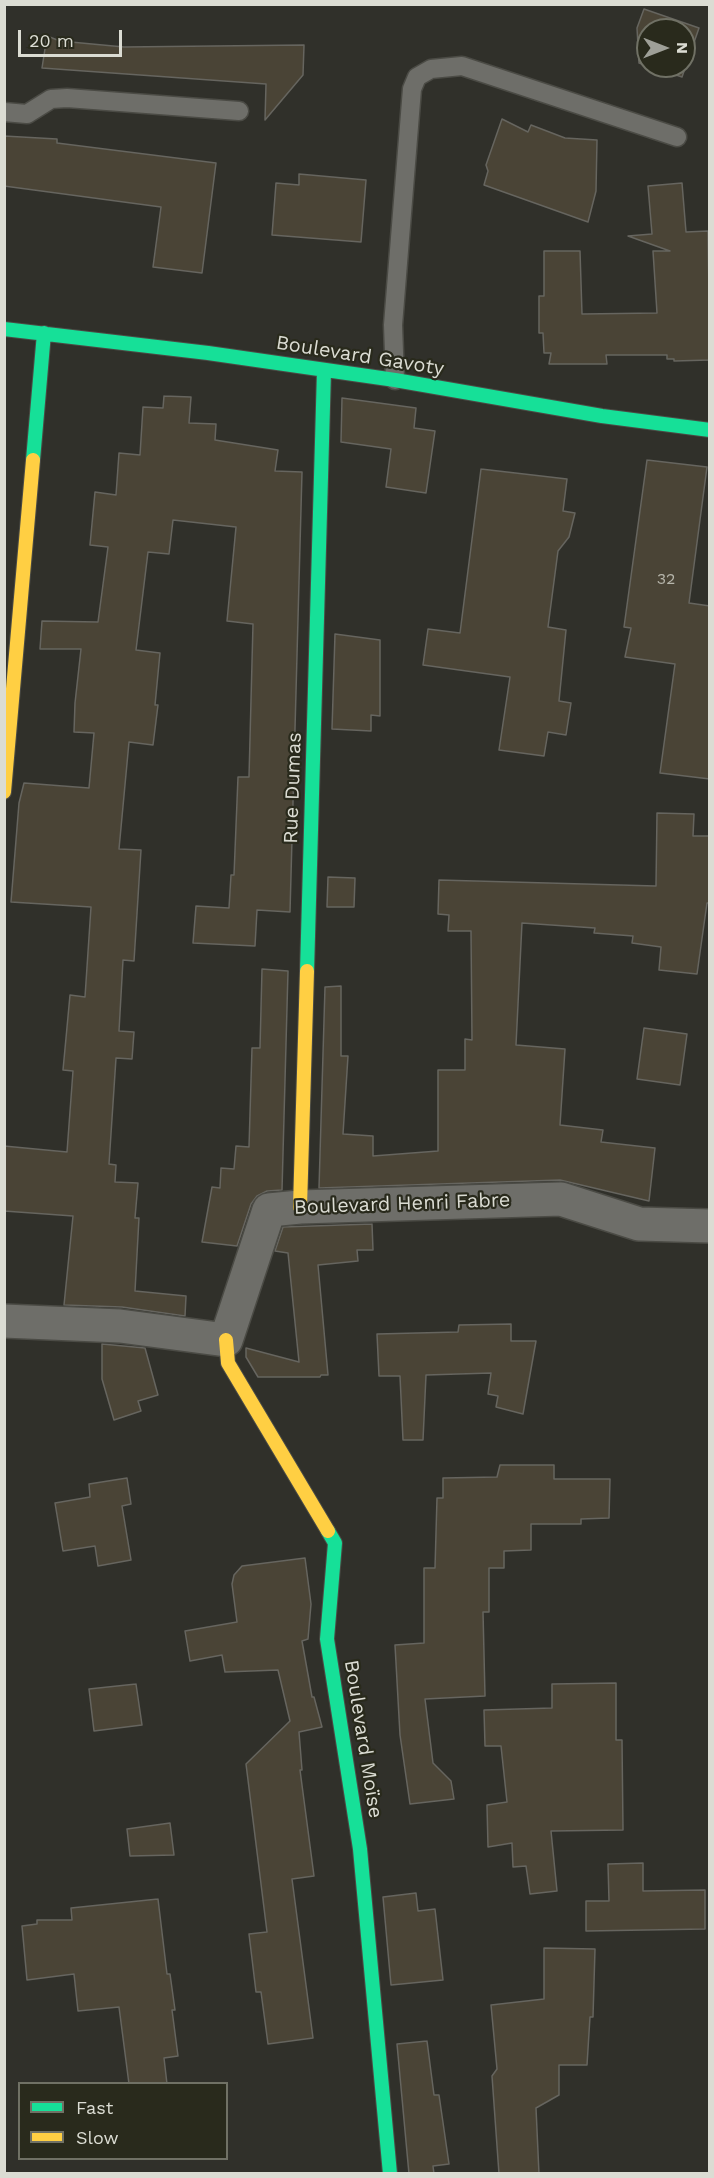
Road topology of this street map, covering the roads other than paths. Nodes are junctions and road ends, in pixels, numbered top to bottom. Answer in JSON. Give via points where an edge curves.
{"nodes":[{"id":1,"x":239,"y":111,"type":"dead end"},
{"id":2,"x":4,"y":112,"type":"edge"},
{"id":3,"x":677,"y":137,"type":"dead end"},
{"id":4,"x":4,"y":329,"type":"edge"},
{"id":5,"x":44,"y":333,"type":"junction"},
{"id":6,"x":324,"y":371,"type":"junction"},
{"id":7,"x":395,"y":380,"type":"junction"},
{"id":8,"x":710,"y":430,"type":"edge"},
{"id":9,"x":4,"y":792,"type":"edge"},
{"id":10,"x":300,"y":1207,"type":"junction"},
{"id":11,"x":710,"y":1226,"type":"edge"},
{"id":12,"x":4,"y":1321,"type":"edge"},
{"id":13,"x":226,"y":1340,"type":"junction"},
{"id":14,"x":390,"y":2174,"type":"edge"}],
"edges":[{"from":1,"to":2,"type":"lane","via":[[67,98],[51,99],[27,114]]},
{"from":3,"to":7,"type":"lane","via":[[462,66],[431,69],[417,77],[412,89],[393,325]]},
{"from":4,"to":5,"type":"street","name":"Boulevard Gavoty"},
{"from":5,"to":6,"type":"street","name":"Boulevard Gavoty"},
{"from":5,"to":9,"type":"street"},
{"from":6,"to":7,"type":"street","name":"Boulevard Gavoty"},
{"from":6,"to":10,"type":"street","name":"Rue Dumas"},
{"from":7,"to":8,"type":"street","name":"Boulevard Gavoty","via":[[602,416]]},
{"from":10,"to":11,"type":"street","name":"Boulevard Henri Fabre","via":[[561,1199],[639,1224]]},
{"from":10,"to":13,"type":"street","name":"Boulevard Henri Fabre","via":[[269,1210]]},
{"from":12,"to":13,"type":"street","via":[[120,1326]]},
{"from":13,"to":14,"type":"street","name":"Boulevard Moïse","via":[[228,1363],[335,1543],[327,1639],[360,1849]]}]}
